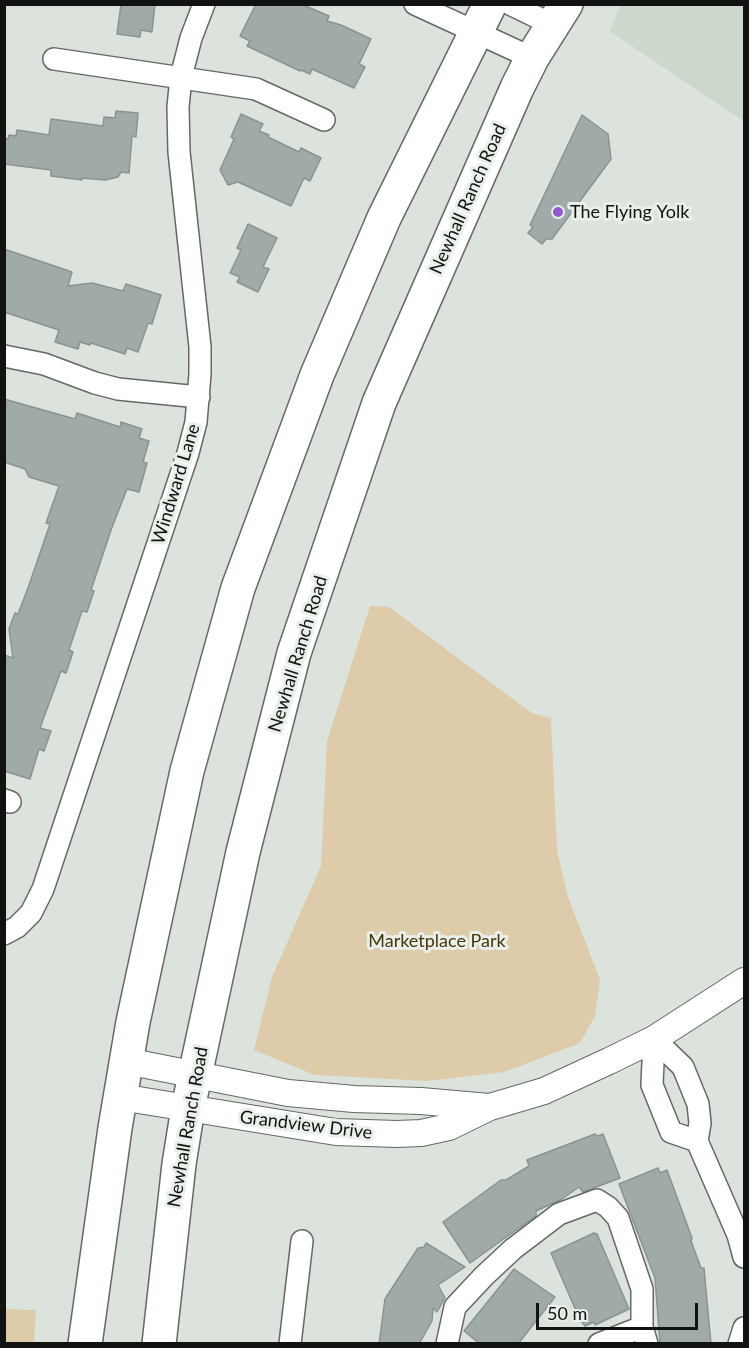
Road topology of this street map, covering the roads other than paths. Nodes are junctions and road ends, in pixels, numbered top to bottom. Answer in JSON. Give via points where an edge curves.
{"nodes":[{"id":1,"x":204,"y":4,"type":"edge"},
{"id":2,"x":415,"y":4,"type":"edge"},
{"id":3,"x":510,"y":4,"type":"edge"},
{"id":4,"x":559,"y":15,"type":"edge"},
{"id":5,"x":482,"y":19,"type":"edge"},
{"id":6,"x":532,"y":58,"type":"junction"},
{"id":7,"x":54,"y":59,"type":"dead end"},
{"id":8,"x":181,"y":77,"type":"junction"},
{"id":9,"x":324,"y":120,"type":"dead end"},
{"id":10,"x":4,"y":356,"type":"edge"},
{"id":11,"x":199,"y":397,"type":"junction"},
{"id":12,"x":4,"y":934,"type":"edge"},
{"id":13,"x":744,"y":981,"type":"edge"},
{"id":14,"x":654,"y":1039,"type":"junction"},
{"id":15,"x":126,"y":1061,"type":"junction"},
{"id":16,"x":195,"y":1075,"type":"junction"},
{"id":17,"x":120,"y":1097,"type":"junction"},
{"id":18,"x":489,"y":1107,"type":"junction"},
{"id":19,"x":188,"y":1108,"type":"junction"},
{"id":20,"x":697,"y":1141,"type":"junction"},
{"id":21,"x":741,"y":1234,"type":"edge"},
{"id":22,"x":302,"y":1241,"type":"dead end"},
{"id":23,"x":744,"y":1257,"type":"edge"},
{"id":24,"x":744,"y":1328,"type":"edge"},
{"id":25,"x":644,"y":1335,"type":"edge"},
{"id":26,"x":85,"y":1344,"type":"edge"},
{"id":27,"x":159,"y":1344,"type":"edge"},
{"id":28,"x":290,"y":1344,"type":"edge"},
{"id":29,"x":447,"y":1344,"type":"edge"},
{"id":30,"x":598,"y":1344,"type":"edge"},
{"id":31,"x":739,"y":1344,"type":"edge"}],
"edges":[{"from":1,"to":8,"type":"street","name":"Windward Lane","via":[[190,38]]},
{"from":2,"to":5,"type":"street"},
{"from":3,"to":4,"type":"street"},
{"from":4,"to":6,"type":"main road","name":"Newhall Ranch Road"},
{"from":5,"to":6,"type":"street"},
{"from":5,"to":15,"type":"main road","via":[[384,218],[317,375],[238,588],[187,771]]},
{"from":6,"to":16,"type":"main road","name":"Newhall Ranch Road","via":[[379,403],[294,653],[243,852]]},
{"from":7,"to":8,"type":"street"},
{"from":8,"to":9,"type":"street","via":[[256,89]]},
{"from":8,"to":11,"type":"street","name":"Windward Lane","via":[[177,127],[200,346]]},
{"from":10,"to":11,"type":"street","via":[[44,364],[118,389]]},
{"from":11,"to":12,"type":"street","name":"Windward Lane","via":[[188,453],[43,889],[31,913]]},
{"from":13,"to":14,"type":"street","name":"Grandview Drive"},
{"from":14,"to":18,"type":"street","name":"Grandview Drive","via":[[544,1091]]},
{"from":14,"to":20,"type":"street","via":[[683,1067],[698,1104]]},
{"from":14,"to":20,"type":"street","via":[[652,1085],[671,1131]]},
{"from":15,"to":16,"type":"street","name":"Grandview Drive"},
{"from":15,"to":17,"type":"main road"},
{"from":16,"to":18,"type":"street","name":"Grandview Drive","via":[[288,1093]]},
{"from":16,"to":19,"type":"main road","name":"Newhall Ranch Road"},
{"from":17,"to":19,"type":"street","name":"Grandview Drive"},
{"from":17,"to":26,"type":"main road"},
{"from":18,"to":19,"type":"street","name":"Grandview Drive","via":[[449,1127],[397,1134],[336,1132]]},
{"from":19,"to":27,"type":"main road","name":"Newhall Ranch Road"},
{"from":20,"to":21,"type":"street"},
{"from":21,"to":23,"type":"street"},
{"from":22,"to":28,"type":"street"},
{"from":24,"to":31,"type":"street"},
{"from":25,"to":29,"type":"street","via":[[642,1289],[618,1218],[597,1200],[559,1214],[484,1276],[455,1307]]},
{"from":25,"to":30,"type":"street"}]}
